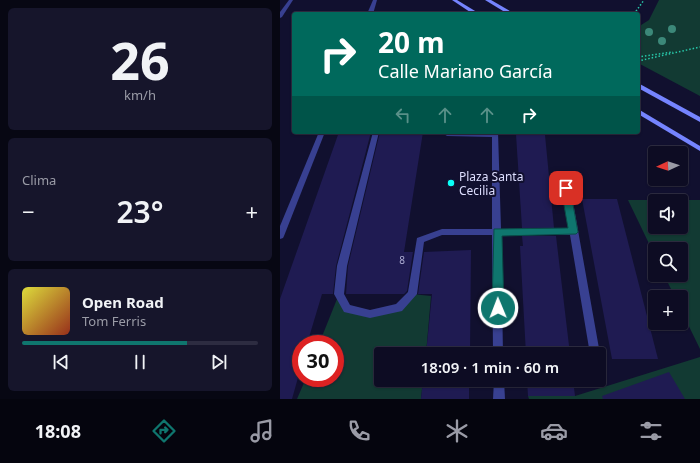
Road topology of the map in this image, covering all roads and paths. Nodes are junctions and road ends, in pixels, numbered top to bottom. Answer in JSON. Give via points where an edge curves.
{"nodes":[{"id":1,"x":291,"y":0,"type":"edge"},
{"id":2,"x":375,"y":0,"type":"edge"},
{"id":3,"x":454,"y":0,"type":"edge"},
{"id":4,"x":487,"y":0,"type":"edge"},
{"id":5,"x":644,"y":0,"type":"edge"},
{"id":6,"x":371,"y":12,"type":"edge"},
{"id":7,"x":474,"y":12,"type":"edge"},
{"id":8,"x":508,"y":12,"type":"edge"},
{"id":9,"x":635,"y":12,"type":"edge"},
{"id":10,"x":280,"y":16,"type":"edge"},
{"id":11,"x":700,"y":47,"type":"edge"},
{"id":12,"x":675,"y":52,"type":"junction"},
{"id":13,"x":640,"y":57,"type":"edge"},
{"id":14,"x":640,"y":61,"type":"edge"},
{"id":15,"x":640,"y":86,"type":"edge"},
{"id":16,"x":640,"y":112,"type":"edge"},
{"id":17,"x":700,"y":120,"type":"edge"},
{"id":18,"x":321,"y":134,"type":"edge"},
{"id":19,"x":375,"y":134,"type":"edge"},
{"id":20,"x":447,"y":134,"type":"edge"},
{"id":21,"x":495,"y":134,"type":"edge"},
{"id":22,"x":700,"y":149,"type":"edge"},
{"id":23,"x":564,"y":174,"type":"dead end"},
{"id":24,"x":497,"y":232,"type":"junction"},
{"id":25,"x":573,"y":232,"type":"junction"},
{"id":26,"x":280,"y":236,"type":"edge"},
{"id":27,"x":498,"y":347,"type":"edge"},
{"id":28,"x":594,"y":347,"type":"edge"},
{"id":29,"x":499,"y":387,"type":"edge"},
{"id":30,"x":499,"y":399,"type":"edge"}],
"edges":[{"from":1,"to":10,"type":"street"},
{"from":2,"to":6,"type":"street"},
{"from":3,"to":7,"type":"main road"},
{"from":4,"to":8,"type":"main road"},
{"from":5,"to":9,"type":"path"},
{"from":11,"to":12,"type":"path"},
{"from":12,"to":13,"type":"path"},
{"from":12,"to":14,"type":"path"},
{"from":15,"to":17,"type":"main road"},
{"from":16,"to":22,"type":"main road"},
{"from":18,"to":26,"type":"street"},
{"from":19,"to":24,"type":"street","via":[[342,266],[339,294],[347,309],[370,314],[398,308],[412,294],[420,240],[442,232]]},
{"from":20,"to":21,"type":"street"},
{"from":21,"to":24,"type":"street"},
{"from":23,"to":25,"type":"street"},
{"from":24,"to":25,"type":"street"},
{"from":24,"to":27,"type":"street"},
{"from":25,"to":28,"type":"street"},
{"from":29,"to":30,"type":"street"}]}
